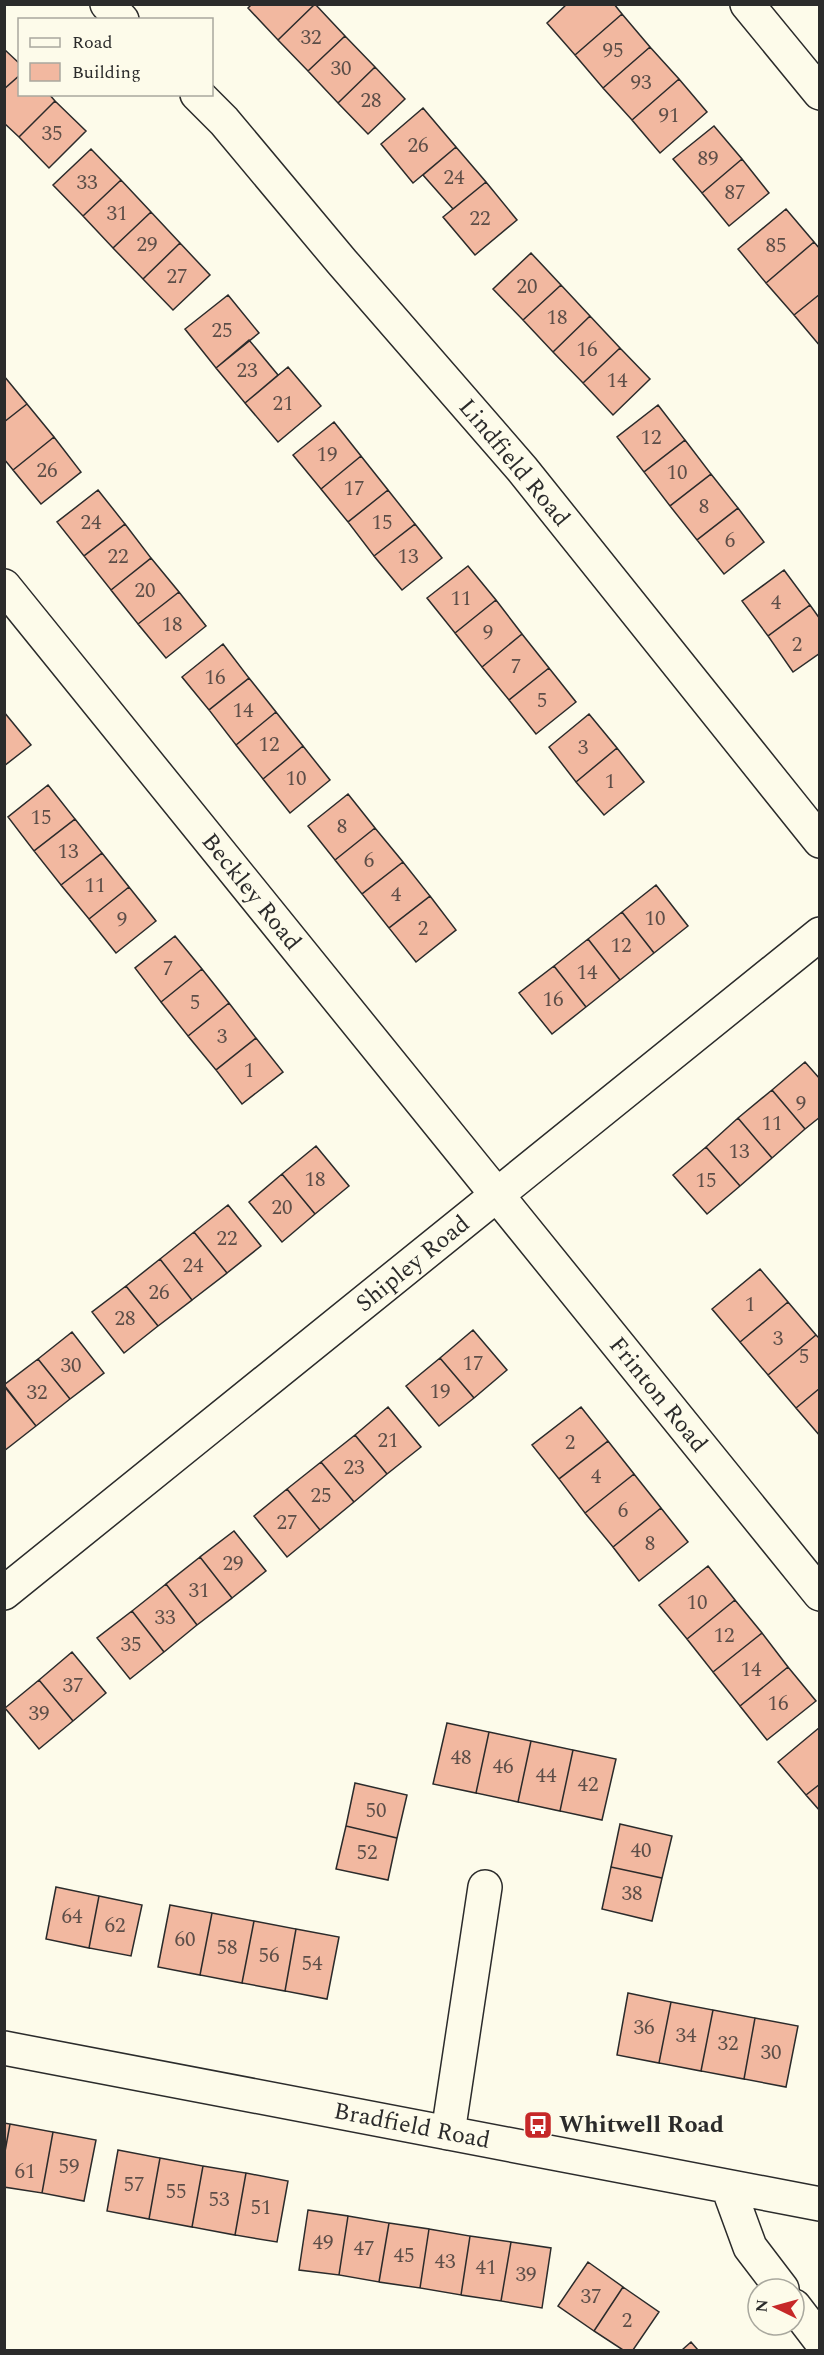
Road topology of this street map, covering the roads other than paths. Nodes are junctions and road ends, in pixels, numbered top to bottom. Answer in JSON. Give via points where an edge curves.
{"nodes":[{"id":1,"x":107,"y":4,"type":"edge"},
{"id":2,"x":747,"y":4,"type":"edge"},
{"id":3,"x":120,"y":18,"type":"edge"},
{"id":4,"x":819,"y":91,"type":"edge"},
{"id":5,"x":199,"y":96,"type":"edge"},
{"id":6,"x":4,"y":586,"type":"edge"},
{"id":7,"x":819,"y":841,"type":"edge"},
{"id":8,"x":819,"y":934,"type":"edge"},
{"id":9,"x":497,"y":1197,"type":"junction"},
{"id":10,"x":4,"y":1593,"type":"edge"},
{"id":11,"x":819,"y":1594,"type":"edge"},
{"id":12,"x":485,"y":1887,"type":"dead end"},
{"id":13,"x":4,"y":2048,"type":"edge"},
{"id":14,"x":448,"y":2133,"type":"junction"},
{"id":15,"x":728,"y":2187,"type":"junction"},
{"id":16,"x":819,"y":2204,"type":"edge"},
{"id":17,"x":773,"y":2277,"type":"edge"},
{"id":18,"x":806,"y":2322,"type":"edge"},
{"id":19,"x":819,"y":2340,"type":"edge"}],
"edges":[{"from":1,"to":3,"type":"street"},
{"from":2,"to":4,"type":"street"},
{"from":5,"to":7,"type":"street","name":"Lindfield Road","via":[[522,469]]},
{"from":6,"to":9,"type":"street","name":"Beckley Road"},
{"from":8,"to":9,"type":"street","name":"Shipley Road"},
{"from":9,"to":10,"type":"street","name":"Shipley Road"},
{"from":9,"to":11,"type":"street","name":"Frinton Road"},
{"from":12,"to":14,"type":"street"},
{"from":13,"to":14,"type":"street","name":"Bradfield Road"},
{"from":14,"to":15,"type":"street","name":"Bradfield Road"},
{"from":15,"to":16,"type":"street","name":"Bradfield Road"},
{"from":15,"to":17,"type":"street","via":[[750,2247]]},
{"from":18,"to":19,"type":"street"}]}
